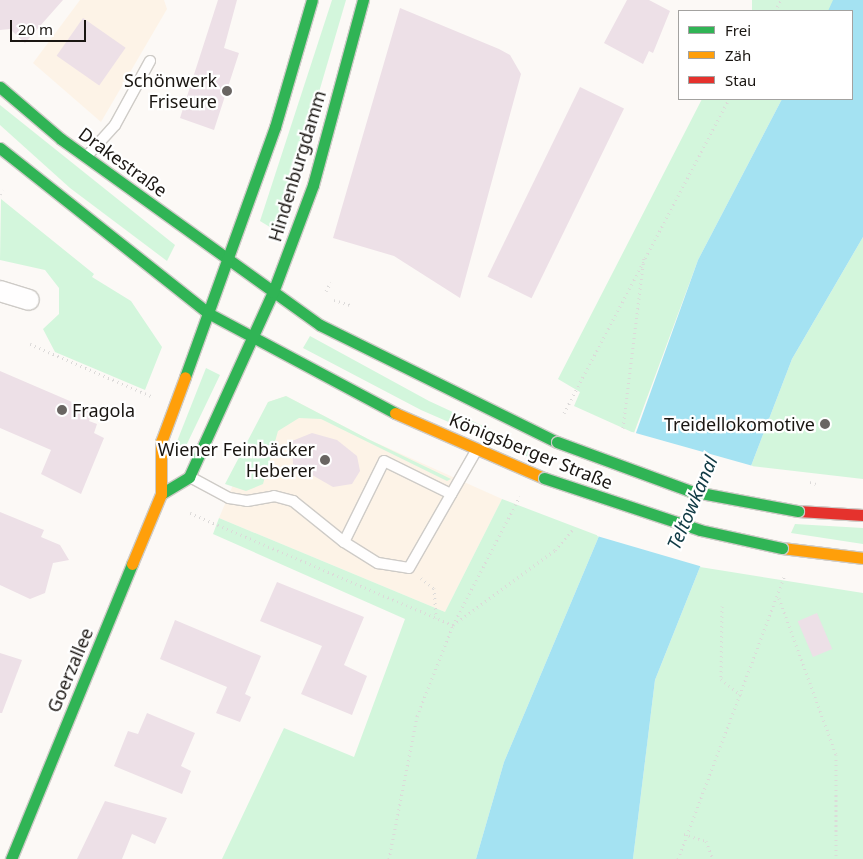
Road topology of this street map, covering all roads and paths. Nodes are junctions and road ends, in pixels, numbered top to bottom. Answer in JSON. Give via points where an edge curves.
{"nodes":[{"id":1,"x":312,"y":0,"type":"edge"},
{"id":2,"x":363,"y":0,"type":"edge"},
{"id":3,"x":150,"y":61,"type":"dead end"},
{"id":4,"x":0,"y":87,"type":"edge"},
{"id":5,"x":728,"y":100,"type":"edge"},
{"id":6,"x":0,"y":148,"type":"edge"},
{"id":7,"x":86,"y":157,"type":"junction"},
{"id":8,"x":645,"y":254,"type":"junction"},
{"id":9,"x":229,"y":261,"type":"junction"},
{"id":10,"x":332,"y":282,"type":"dead end"},
{"id":11,"x":0,"y":291,"type":"edge"},
{"id":12,"x":326,"y":291,"type":"dead end"},
{"id":13,"x":273,"y":292,"type":"junction"},
{"id":14,"x":330,"y":299,"type":"dead end"},
{"id":15,"x":28,"y":300,"type":"dead end"},
{"id":16,"x":350,"y":305,"type":"dead end"},
{"id":17,"x":208,"y":313,"type":"junction"},
{"id":18,"x":253,"y":338,"type":"junction"},
{"id":19,"x":30,"y":344,"type":"dead end"},
{"id":20,"x":151,"y":396,"type":"dead end"},
{"id":21,"x":564,"y":413,"type":"dead end"},
{"id":22,"x":623,"y":428,"type":"dead end"},
{"id":23,"x":477,"y":450,"type":"junction"},
{"id":24,"x":189,"y":477,"type":"junction"},
{"id":25,"x":162,"y":494,"type":"junction"},
{"id":26,"x":450,"y":494,"type":"junction"},
{"id":27,"x":520,"y":496,"type":"dead end"},
{"id":28,"x":190,"y":513,"type":"dead end"},
{"id":29,"x":863,"y":515,"type":"edge"},
{"id":30,"x":573,"y":529,"type":"dead end"},
{"id":31,"x":344,"y":542,"type":"junction"},
{"id":32,"x":863,"y":558,"type":"edge"},
{"id":33,"x":409,"y":568,"type":"junction"},
{"id":34,"x":785,"y":573,"type":"dead end"},
{"id":35,"x":778,"y":598,"type":"junction"},
{"id":36,"x":722,"y":606,"type":"dead end"},
{"id":37,"x":436,"y":618,"type":"junction"},
{"id":38,"x":453,"y":625,"type":"junction"},
{"id":39,"x":741,"y":695,"type":"junction"},
{"id":40,"x":684,"y":834,"type":"junction"},
{"id":41,"x":10,"y":859,"type":"edge"},
{"id":42,"x":389,"y":859,"type":"edge"},
{"id":43,"x":678,"y":859,"type":"edge"},
{"id":44,"x":713,"y":859,"type":"edge"},
{"id":45,"x":836,"y":859,"type":"edge"}],
"edges":[{"from":1,"to":9,"type":"main road","name":"Hindenburgdamm"},
{"from":2,"to":13,"type":"main road","name":"Hindenburgdamm","via":[[313,185]]},
{"from":3,"to":7,"type":"lane","via":[[115,125]]},
{"from":4,"to":7,"type":"main road","name":"Drakestraße"},
{"from":5,"to":8,"type":"path"},
{"from":6,"to":17,"type":"main road"},
{"from":7,"to":9,"type":"main road","name":"Drakestraße"},
{"from":8,"to":21,"type":"path"},
{"from":8,"to":22,"type":"path"},
{"from":9,"to":13,"type":"main road","name":"Königsberger Straße"},
{"from":9,"to":17,"type":"main road","name":"Hindenburgdamm"},
{"from":10,"to":12,"type":"path"},
{"from":11,"to":15,"type":"street"},
{"from":13,"to":18,"type":"main road","name":"Hindenburgdamm"},
{"from":13,"to":29,"type":"main road","name":"Königsberger Straße","bridge":true,"via":[[327,329],[557,442],[690,491],[798,511]]},
{"from":14,"to":16,"type":"path"},
{"from":17,"to":18,"type":"main road","name":"Königsberger Straße"},
{"from":17,"to":25,"type":"main road","name":"Goerzallee","via":[[161,442]]},
{"from":18,"to":23,"type":"main road","name":"Königsberger Straße","via":[[375,404]]},
{"from":18,"to":24,"type":"main road"},
{"from":19,"to":20,"type":"path"},
{"from":23,"to":26,"type":"lane"},
{"from":23,"to":32,"type":"main road","name":"Königsberger Straße","bridge":true,"via":[[544,478],[700,530],[782,548]]},
{"from":24,"to":25,"type":"main road"},
{"from":24,"to":31,"type":"lane","via":[[229,498],[247,501],[274,496],[293,501]]},
{"from":25,"to":41,"type":"main road","name":"Goerzallee"},
{"from":26,"to":31,"type":"lane","via":[[384,461]]},
{"from":26,"to":33,"type":"lane"},
{"from":27,"to":38,"type":"path"},
{"from":28,"to":37,"type":"path"},
{"from":30,"to":38,"type":"path","via":[[555,550]]},
{"from":31,"to":33,"type":"lane","via":[[378,563]]},
{"from":33,"to":37,"type":"path","via":[[434,588]]},
{"from":34,"to":35,"type":"path"},
{"from":35,"to":39,"type":"path"},
{"from":35,"to":45,"type":"path","via":[[836,756]]},
{"from":36,"to":39,"type":"path","via":[[721,680]]},
{"from":37,"to":38,"type":"path"},
{"from":38,"to":42,"type":"path","via":[[417,716]]},
{"from":39,"to":40,"type":"path"},
{"from":40,"to":43,"type":"path"},
{"from":40,"to":44,"type":"path","via":[[706,841]]}]}
